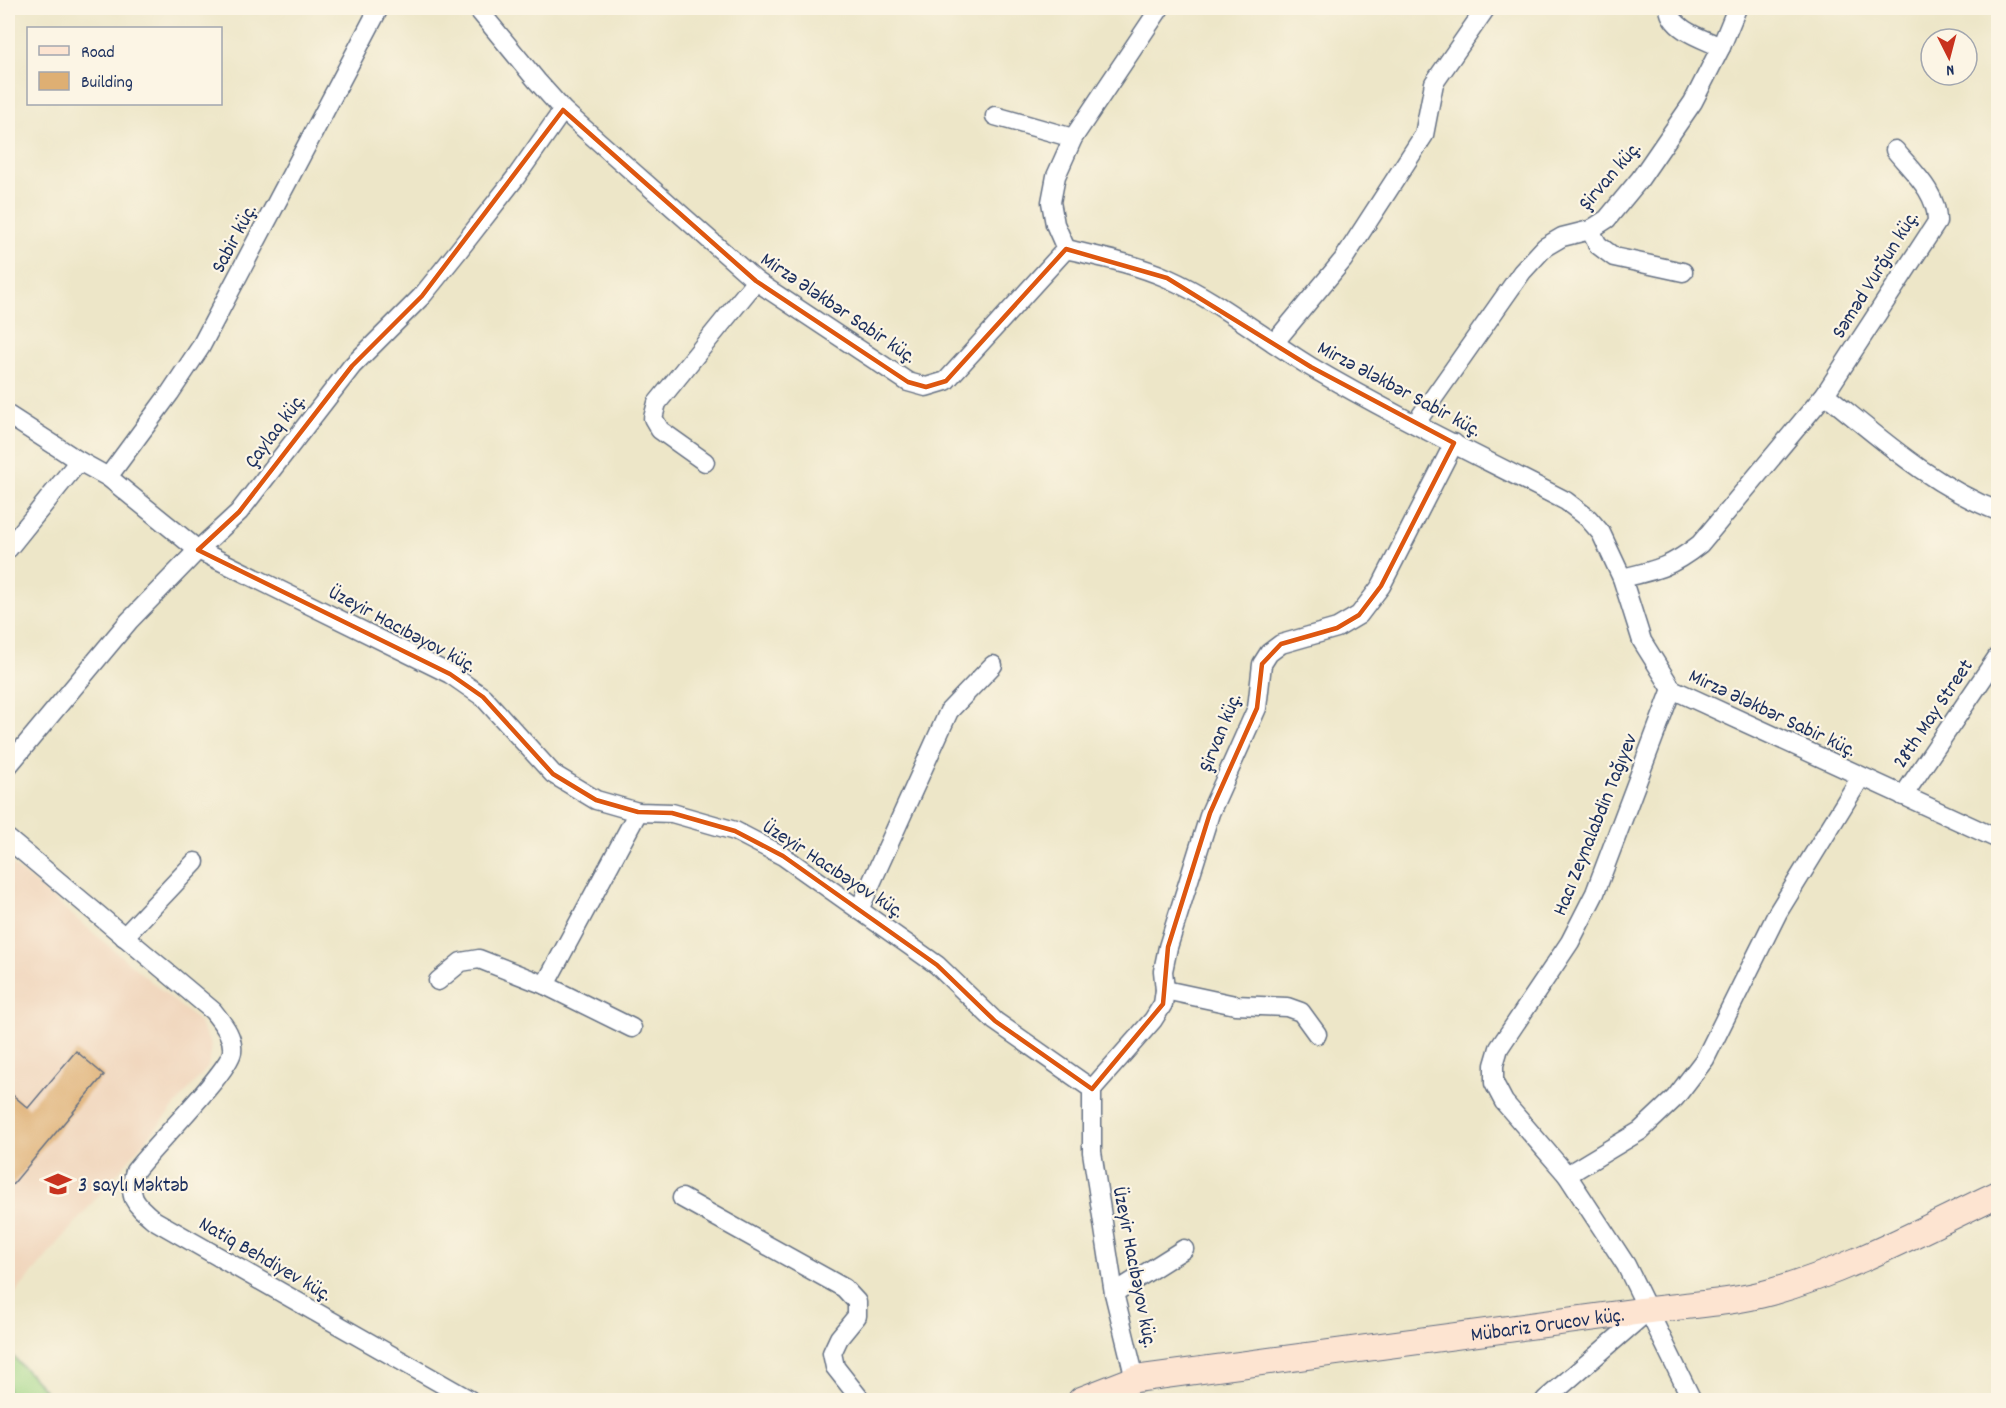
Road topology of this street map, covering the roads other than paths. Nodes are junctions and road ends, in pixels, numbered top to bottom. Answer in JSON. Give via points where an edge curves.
{"nodes":[{"id":1,"x":379,"y":8,"type":"edge"},
{"id":2,"x":477,"y":8,"type":"edge"},
{"id":3,"x":1160,"y":8,"type":"edge"},
{"id":4,"x":1486,"y":8,"type":"edge"},
{"id":5,"x":1669,"y":8,"type":"edge"},
{"id":6,"x":1737,"y":8,"type":"edge"},
{"id":7,"x":1721,"y":47,"type":"junction"},
{"id":8,"x":563,"y":110,"type":"junction"},
{"id":9,"x":995,"y":116,"type":"dead end"},
{"id":10,"x":1073,"y":138,"type":"junction"},
{"id":11,"x":1895,"y":150,"type":"dead end"},
{"id":12,"x":1590,"y":230,"type":"junction"},
{"id":13,"x":1066,"y":249,"type":"junction"},
{"id":14,"x":1683,"y":272,"type":"dead end"},
{"id":15,"x":756,"y":281,"type":"junction"},
{"id":16,"x":1274,"y":343,"type":"junction"},
{"id":17,"x":1825,"y":394,"type":"junction"},
{"id":18,"x":8,"y":416,"type":"edge"},
{"id":19,"x":1414,"y":424,"type":"junction"},
{"id":20,"x":1454,"y":444,"type":"junction"},
{"id":21,"x":79,"y":461,"type":"junction"},
{"id":22,"x":705,"y":462,"type":"dead end"},
{"id":23,"x":108,"y":477,"type":"junction"},
{"id":24,"x":1998,"y":511,"type":"edge"},
{"id":25,"x":8,"y":549,"type":"edge"},
{"id":26,"x":198,"y":550,"type":"junction"},
{"id":27,"x":1622,"y":578,"type":"junction"},
{"id":28,"x":1998,"y":656,"type":"edge"},
{"id":29,"x":993,"y":664,"type":"dead end"},
{"id":30,"x":1672,"y":690,"type":"junction"},
{"id":31,"x":8,"y":766,"type":"edge"},
{"id":32,"x":1861,"y":777,"type":"junction"},
{"id":33,"x":1903,"y":796,"type":"junction"},
{"id":34,"x":638,"y":812,"type":"junction"},
{"id":35,"x":8,"y":839,"type":"edge"},
{"id":36,"x":1998,"y":839,"type":"edge"},
{"id":37,"x":195,"y":862,"type":"dead end"},
{"id":38,"x":859,"y":910,"type":"junction"},
{"id":39,"x":124,"y":937,"type":"junction"},
{"id":40,"x":438,"y":981,"type":"dead end"},
{"id":41,"x":545,"y":984,"type":"junction"},
{"id":42,"x":1166,"y":990,"type":"junction"},
{"id":43,"x":632,"y":1028,"type":"dead end"},
{"id":44,"x":1317,"y":1034,"type":"dead end"},
{"id":45,"x":1092,"y":1089,"type":"junction"},
{"id":46,"x":1567,"y":1175,"type":"junction"},
{"id":47,"x":1998,"y":1194,"type":"edge"},
{"id":48,"x":682,"y":1198,"type":"dead end"},
{"id":49,"x":1184,"y":1249,"type":"dead end"},
{"id":50,"x":1114,"y":1293,"type":"junction"},
{"id":51,"x":1649,"y":1310,"type":"junction"},
{"id":52,"x":1135,"y":1379,"type":"junction"},
{"id":53,"x":470,"y":1401,"type":"edge"},
{"id":54,"x":861,"y":1401,"type":"edge"},
{"id":55,"x":1081,"y":1401,"type":"edge"},
{"id":56,"x":1545,"y":1401,"type":"edge"},
{"id":57,"x":1692,"y":1401,"type":"edge"}],
"edges":[{"from":1,"to":23,"type":"street","name":"Sabir küç.","via":[[200,348]]},
{"from":2,"to":8,"type":"street","name":"Mirzə Ələkbər Sabir küç."},
{"from":3,"to":10,"type":"street"},
{"from":4,"to":16,"type":"street","via":[[1434,83],[1424,135],[1343,260]]},
{"from":5,"to":7,"type":"street","via":[[1680,27]]},
{"from":6,"to":7,"type":"street","name":"Şirvan küç."},
{"from":7,"to":12,"type":"street","name":"Şirvan küç.","via":[[1693,102],[1640,179],[1606,219]]},
{"from":8,"to":15,"type":"street","name":"Mirzə Ələkbər Sabir küç."},
{"from":8,"to":26,"type":"street","name":"Çaylaq küç.","via":[[516,177],[422,296],[352,366],[239,512]]},
{"from":9,"to":10,"type":"street"},
{"from":10,"to":13,"type":"street","via":[[1056,176],[1051,202]]},
{"from":11,"to":17,"type":"street","name":"Səməd Vurğun küç.","via":[[1933,197],[1937,222]]},
{"from":12,"to":14,"type":"street","via":[[1598,245],[1614,257]]},
{"from":12,"to":19,"type":"street","name":"Şirvan küç.","via":[[1562,237],[1545,247],[1522,272]]},
{"from":13,"to":15,"type":"street","name":"Mirzə Ələkbər Sabir küç.","via":[[946,381],[926,387],[908,382]]},
{"from":13,"to":16,"type":"street","name":"Mirzə Ələkbər Sabir küç.","via":[[1167,278]]},
{"from":15,"to":22,"type":"street","via":[[657,403],[653,418],[660,430]]},
{"from":16,"to":19,"type":"street","name":"Mirzə Ələkbər Sabir küç."},
{"from":17,"to":24,"type":"street","via":[[1906,459],[1951,489]]},
{"from":17,"to":27,"type":"street","name":"Səməd Vurğun küç.","via":[[1700,544],[1679,561]]},
{"from":18,"to":21,"type":"street","name":"Üzeyir Hacıbəyov küç."},
{"from":19,"to":20,"type":"street","name":"Mirzə Ələkbər Sabir küç."},
{"from":20,"to":27,"type":"street","name":"Mirzə Ələkbər Sabir küç.","via":[[1566,501],[1588,518],[1601,533]]},
{"from":20,"to":42,"type":"street","name":"Şirvan küç.","via":[[1381,586],[1359,615],[1337,628],[1281,644],[1262,664],[1257,708],[1210,813],[1168,947],[1163,971]]},
{"from":21,"to":23,"type":"street","name":"Üzeyir Hacıbəyov küç."},
{"from":21,"to":25,"type":"street"},
{"from":23,"to":26,"type":"street","name":"Üzeyir Hacıbəyov küç."},
{"from":26,"to":31,"type":"street","name":"Çaylaq küç.","via":[[129,621]]},
{"from":26,"to":34,"type":"street","name":"Üzeyir Hacıbəyov küç.","via":[[450,674],[483,697],[553,774],[596,800]]},
{"from":27,"to":30,"type":"street","name":"Mirzə Ələkbər Sabir küç.","via":[[1642,641]]},
{"from":28,"to":33,"type":"street","name":"28th May Street"},
{"from":29,"to":38,"type":"street","via":[[949,711]]},
{"from":30,"to":32,"type":"street","name":"Mirzə Ələkbər Sabir küç."},
{"from":30,"to":46,"type":"street","name":"Hacı Zeynalabdin Tağıyev","via":[[1595,892],[1570,942],[1499,1048],[1494,1065],[1494,1083],[1504,1102]]},
{"from":32,"to":33,"type":"street","name":"Mirzə Ələkbər Sabir küç."},
{"from":32,"to":46,"type":"street","via":[[1778,912],[1705,1059],[1675,1098],[1640,1131]]},
{"from":33,"to":36,"type":"street","name":"Mirzə Ələkbər Sabir küç."},
{"from":34,"to":38,"type":"street","name":"Üzeyir Hacıbəyov küç.","via":[[672,813],[735,831],[783,856]]},
{"from":34,"to":41,"type":"street"},
{"from":35,"to":39,"type":"street","name":"Natiq Behdiyev küç."},
{"from":37,"to":39,"type":"street"},
{"from":38,"to":45,"type":"street","name":"Üzeyir Hacıbəyov küç.","via":[[937,965],[995,1021]]},
{"from":39,"to":53,"type":"street","name":"Natiq Behdiyev küç.","via":[[213,1011],[228,1030],[232,1052],[221,1073],[135,1171],[131,1185],[135,1203],[154,1220]]},
{"from":40,"to":41,"type":"street","via":[[460,962],[478,959]]},
{"from":41,"to":43,"type":"street"},
{"from":42,"to":44,"type":"street","via":[[1235,1005],[1287,1007],[1301,1012]]},
{"from":42,"to":45,"type":"street","name":"Şirvan küç.","via":[[1153,1020]]},
{"from":45,"to":50,"type":"street","name":"Üzeyir Hacıbəyov küç.","via":[[1092,1152]]},
{"from":46,"to":51,"type":"street","name":"Hacı Zeynalabdin Tağıyev","via":[[1626,1265]]},
{"from":47,"to":51,"type":"street","name":"Mübariz Orucov küç.","via":[[1836,1269],[1771,1292]]},
{"from":48,"to":54,"type":"street","via":[[844,1288],[857,1302],[857,1316],[832,1353],[835,1367]]},
{"from":49,"to":50,"type":"street"},
{"from":50,"to":52,"type":"street","name":"Üzeyir Hacıbəyov küç."},
{"from":51,"to":52,"type":"street","name":"Mübariz Orucov küç."},
{"from":51,"to":56,"type":"street"},
{"from":51,"to":57,"type":"street","name":"Hacı Zeynalabdin Tağıyev"},
{"from":52,"to":55,"type":"street","name":"Mübariz Orucov küç."}]}
